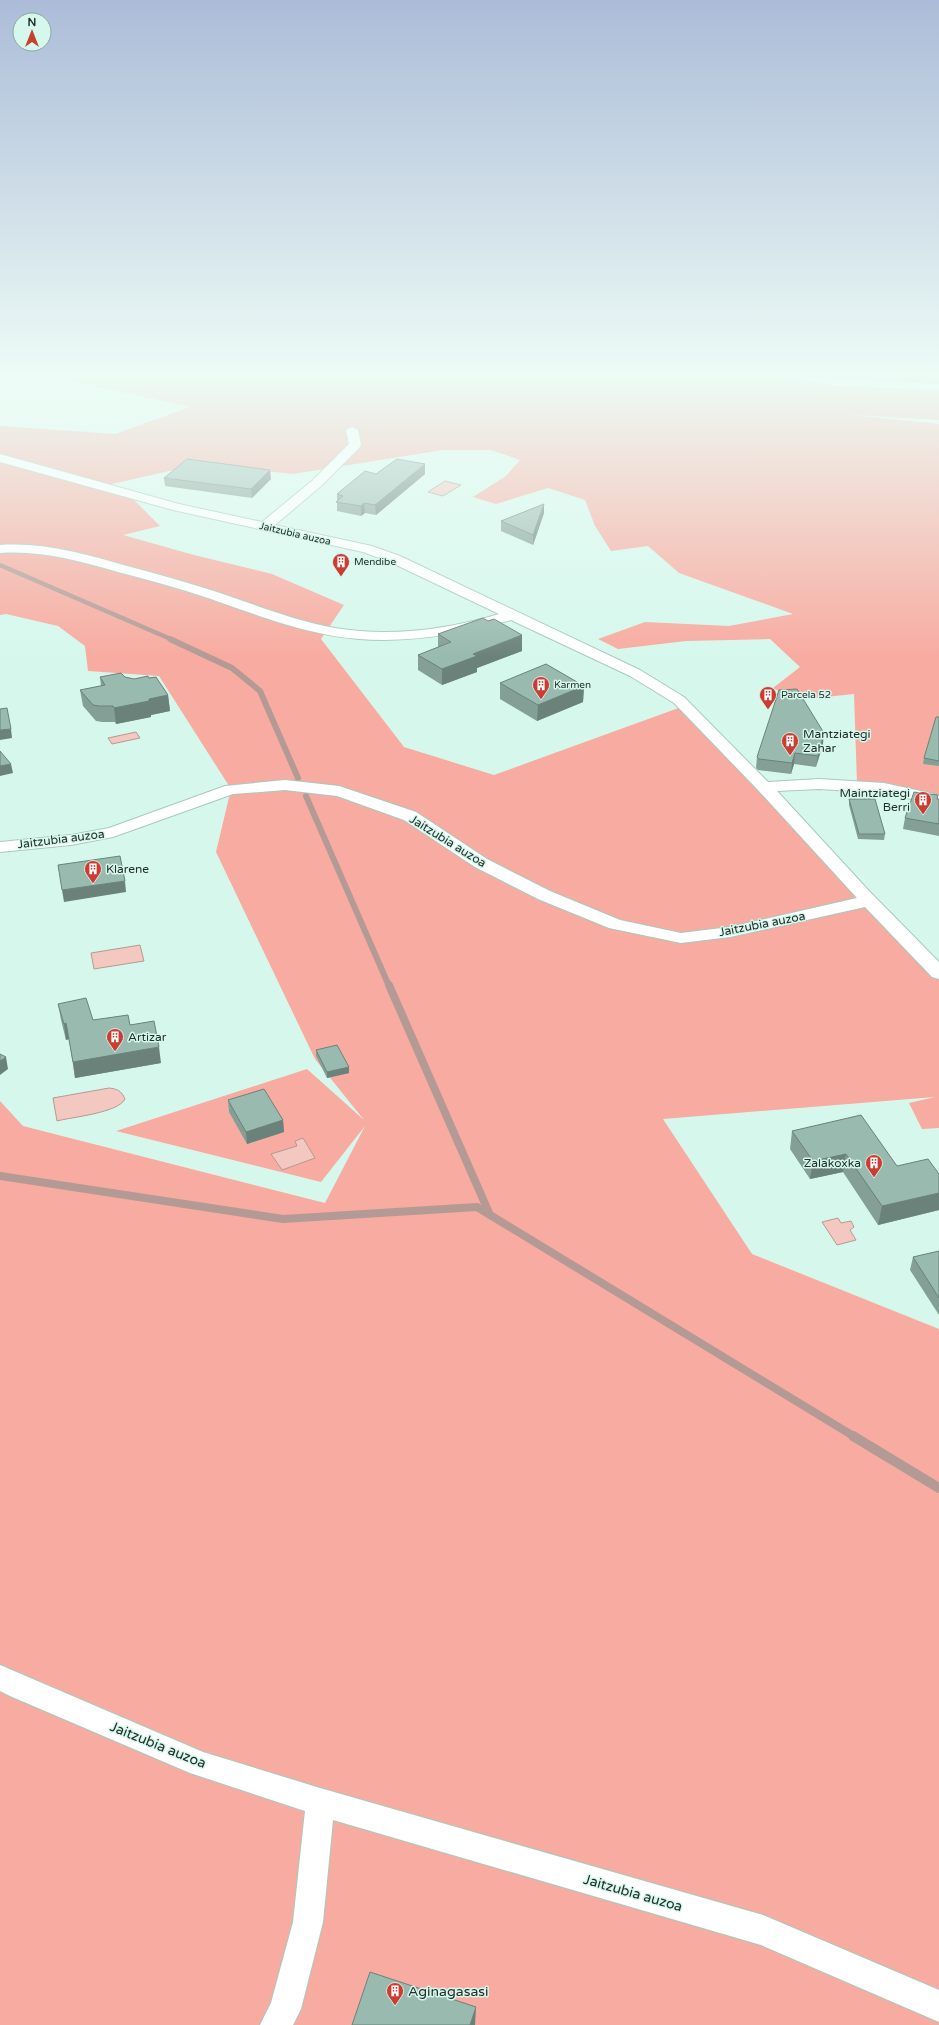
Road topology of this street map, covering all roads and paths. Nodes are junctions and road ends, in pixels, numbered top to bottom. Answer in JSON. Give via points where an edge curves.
{"nodes":[{"id":1,"x":42,"y":470,"type":"edge"},
{"id":2,"x":331,"y":470,"type":"edge"},
{"id":3,"x":264,"y":527,"type":"junction"},
{"id":4,"x":0,"y":549,"type":"edge"},
{"id":5,"x":512,"y":615,"type":"junction"},
{"id":6,"x":764,"y":787,"type":"junction"},
{"id":7,"x":939,"y":800,"type":"edge"},
{"id":8,"x":0,"y":847,"type":"edge"},
{"id":9,"x":869,"y":901,"type":"junction"},
{"id":10,"x":939,"y":973,"type":"edge"},
{"id":11,"x":0,"y":1677,"type":"edge"},
{"id":12,"x":320,"y":1802,"type":"junction"},
{"id":13,"x":939,"y":2006,"type":"edge"},
{"id":14,"x":276,"y":2025,"type":"edge"}],
"edges":[{"from":1,"to":3,"type":"street","name":"Jaitzubia auzoa","via":[[177,507]]},
{"from":2,"to":3,"type":"street"},
{"from":3,"to":5,"type":"street","name":"Jaitzubia auzoa","via":[[367,550],[395,559]]},
{"from":4,"to":5,"type":"street","via":[[13,547],[73,554],[197,590],[298,624],[336,632],[372,636],[416,636],[453,631]]},
{"from":5,"to":6,"type":"street","name":"Jaitzubia auzoa","via":[[634,673],[679,700]]},
{"from":6,"to":7,"type":"street","via":[[819,784],[884,788]]},
{"from":6,"to":9,"type":"street","name":"Jaitzubia auzoa"},
{"from":8,"to":9,"type":"street","name":"Jaitzubia auzoa","via":[[71,840],[113,832],[231,789],[285,785],[339,791],[410,816],[481,863],[544,895],[615,924],[681,938],[730,932]]},
{"from":9,"to":10,"type":"street","name":"Jaitzubia auzoa"},
{"from":11,"to":12,"type":"street","name":"Jaitzubia auzoa","via":[[20,1688],[200,1764]]},
{"from":12,"to":13,"type":"street","name":"Jaitzubia auzoa","via":[[763,1930]]},
{"from":12,"to":14,"type":"street","via":[[308,1922],[285,2009]]}]}
